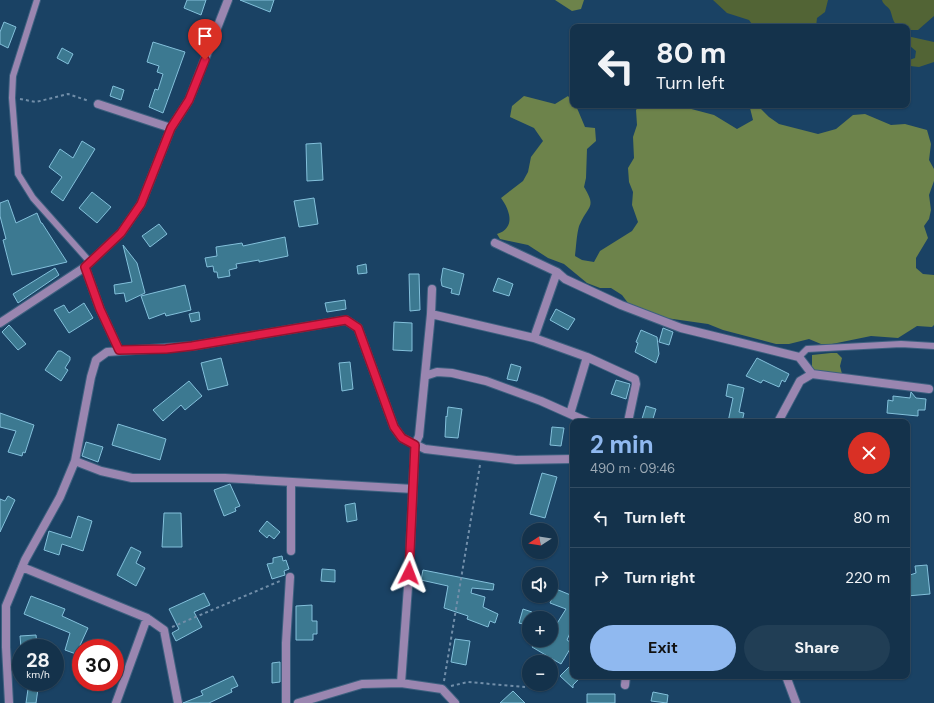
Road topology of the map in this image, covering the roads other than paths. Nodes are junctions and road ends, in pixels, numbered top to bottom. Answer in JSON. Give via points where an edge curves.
{"nodes":[{"id":1,"x":37,"y":0,"type":"edge"},
{"id":2,"x":228,"y":0,"type":"edge"},
{"id":3,"x":98,"y":104,"type":"road end"},
{"id":4,"x":171,"y":128,"type":"junction"},
{"id":5,"x":496,"y":243,"type":"dead end"},
{"id":6,"x":87,"y":265,"type":"junction"},
{"id":7,"x":557,"y":272,"type":"junction"},
{"id":8,"x":432,"y":289,"type":"dead end"},
{"id":9,"x":431,"y":314,"type":"junction"},
{"id":10,"x":0,"y":322,"type":"edge"},
{"id":11,"x":534,"y":338,"type":"junction"},
{"id":12,"x":934,"y":346,"type":"edge"},
{"id":13,"x":119,"y":350,"type":"junction"},
{"id":14,"x":587,"y":357,"type":"junction"},
{"id":15,"x":799,"y":357,"type":"junction"},
{"id":16,"x":812,"y":374,"type":"junction"},
{"id":17,"x":425,"y":376,"type":"junction"},
{"id":18,"x":929,"y":389,"type":"dead end"},
{"id":19,"x":570,"y":414,"type":"junction"},
{"id":20,"x":581,"y":419,"type":"edge"},
{"id":21,"x":629,"y":419,"type":"edge"},
{"id":22,"x":780,"y":419,"type":"edge"},
{"id":23,"x":415,"y":445,"type":"junction"},
{"id":24,"x":570,"y":459,"type":"edge"},
{"id":25,"x":75,"y":461,"type":"junction"},
{"id":26,"x":290,"y":483,"type":"junction"},
{"id":27,"x":413,"y":488,"type":"junction"},
{"id":28,"x":290,"y":551,"type":"dead end"},
{"id":29,"x":22,"y":567,"type":"junction"},
{"id":30,"x":290,"y":577,"type":"road end"},
{"id":31,"x":3,"y":606,"type":"edge"},
{"id":32,"x":147,"y":618,"type":"junction"},
{"id":33,"x":787,"y":679,"type":"edge"},
{"id":34,"x":401,"y":683,"type":"junction"},
{"id":35,"x":9,"y":703,"type":"edge"},
{"id":36,"x":116,"y":703,"type":"edge"},
{"id":37,"x":178,"y":703,"type":"edge"},
{"id":38,"x":286,"y":703,"type":"edge"},
{"id":39,"x":298,"y":703,"type":"edge"},
{"id":40,"x":455,"y":703,"type":"edge"},
{"id":41,"x":796,"y":703,"type":"edge"}],
"edges":[{"from":1,"to":6,"type":"lane","via":[[13,76],[12,98],[18,174],[33,198]]},
{"from":2,"to":4,"type":"street","via":[[189,100]]},
{"from":3,"to":4,"type":"street"},
{"from":4,"to":6,"type":"street","via":[[141,204],[121,233]]},
{"from":5,"to":7,"type":"street"},
{"from":6,"to":10,"type":"street"},
{"from":6,"to":13,"type":"street","via":[[100,309]]},
{"from":7,"to":11,"type":"street"},
{"from":7,"to":15,"type":"street","via":[[565,279],[621,305],[680,328]]},
{"from":8,"to":9,"type":"street"},
{"from":9,"to":11,"type":"street"},
{"from":9,"to":17,"type":"street"},
{"from":11,"to":14,"type":"street"},
{"from":12,"to":15,"type":"lane","via":[[901,344],[806,349]]},
{"from":13,"to":23,"type":"street","via":[[192,346],[346,320],[358,328],[394,427],[402,438]]},
{"from":13,"to":25,"type":"street","via":[[108,352],[96,360]]},
{"from":14,"to":19,"type":"street"},
{"from":14,"to":21,"type":"street","via":[[635,379]]},
{"from":15,"to":16,"type":"street"},
{"from":16,"to":18,"type":"street"},
{"from":16,"to":22,"type":"street","via":[[800,381]]},
{"from":17,"to":19,"type":"street","via":[[437,372],[452,373],[486,381]]},
{"from":17,"to":23,"type":"street","via":[[419,436]]},
{"from":19,"to":20,"type":"street"},
{"from":23,"to":24,"type":"street","via":[[425,449],[516,460]]},
{"from":23,"to":27,"type":"street"},
{"from":25,"to":26,"type":"street","via":[[101,471],[132,478],[224,478]]},
{"from":25,"to":29,"type":"street","via":[[60,497]]},
{"from":26,"to":27,"type":"street"},
{"from":26,"to":28,"type":"street"},
{"from":27,"to":34,"type":"street"},
{"from":29,"to":31,"type":"street"},
{"from":29,"to":32,"type":"street"},
{"from":30,"to":38,"type":"street"},
{"from":31,"to":35,"type":"street"},
{"from":32,"to":36,"type":"street"},
{"from":32,"to":37,"type":"street","via":[[164,630]]},
{"from":33,"to":41,"type":"street"},
{"from":34,"to":39,"type":"street","via":[[362,684]]},
{"from":34,"to":40,"type":"street","via":[[442,689]]}]}
